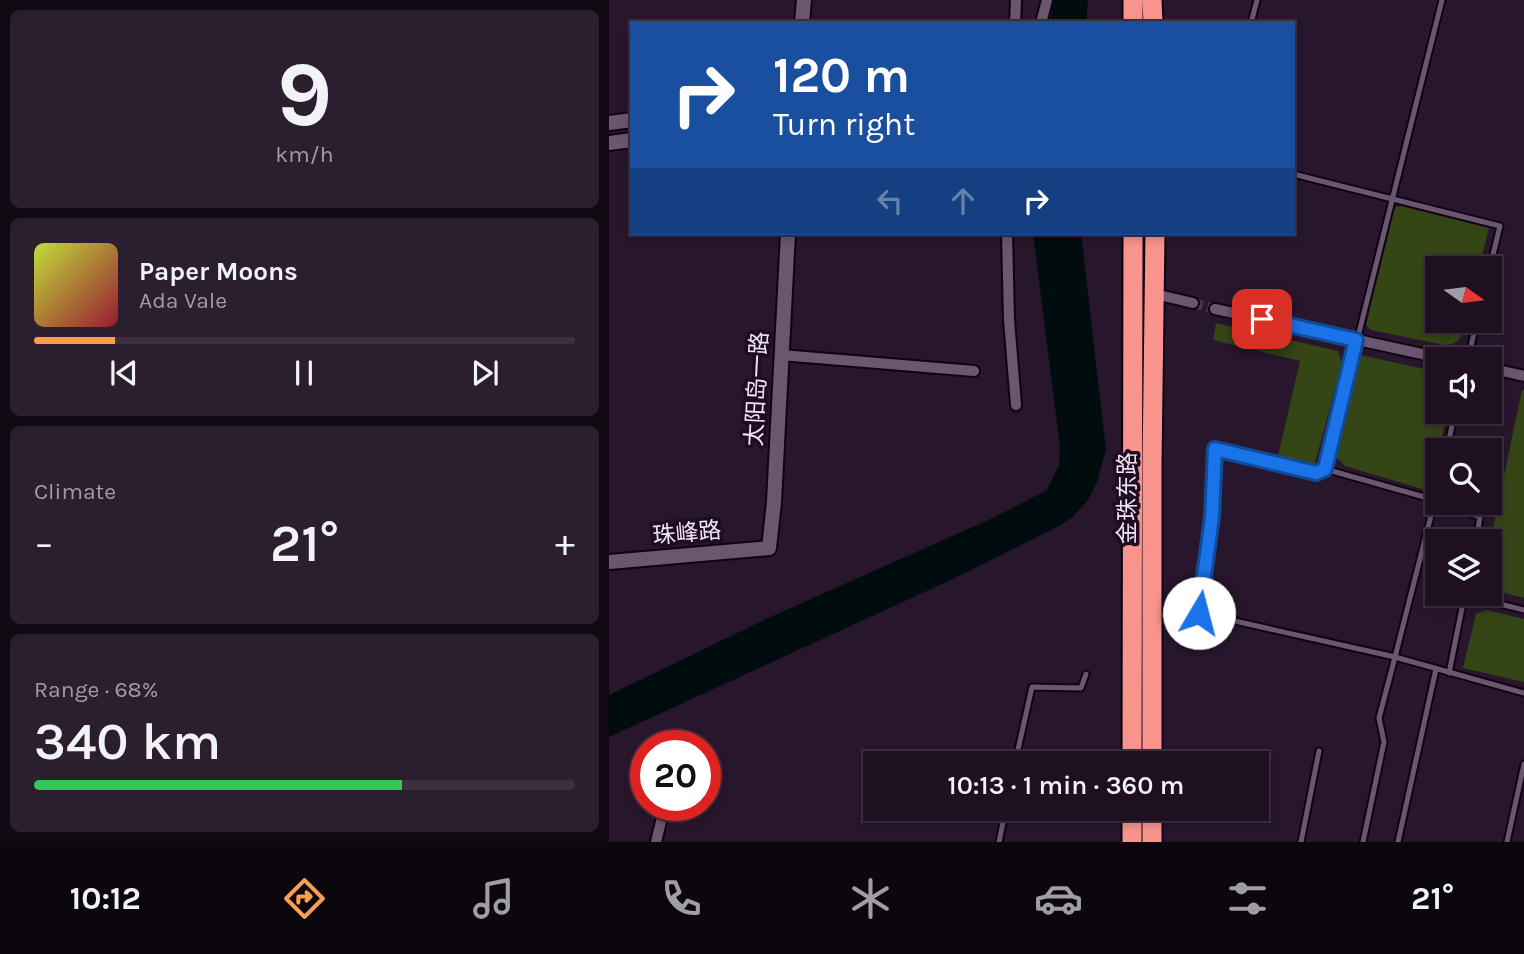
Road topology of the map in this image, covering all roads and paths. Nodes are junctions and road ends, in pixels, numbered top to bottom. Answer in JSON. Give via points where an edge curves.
{"nodes":[{"id":1,"x":804,"y":0,"type":"edge"},
{"id":2,"x":1016,"y":0,"type":"edge"},
{"id":3,"x":1047,"y":0,"type":"edge"},
{"id":4,"x":1133,"y":0,"type":"edge"},
{"id":5,"x":1152,"y":0,"type":"edge"},
{"id":6,"x":1257,"y":0,"type":"edge"},
{"id":7,"x":1442,"y":0,"type":"edge"},
{"id":8,"x":802,"y":21,"type":"edge"},
{"id":9,"x":1015,"y":21,"type":"edge"},
{"id":10,"x":1042,"y":21,"type":"edge"},
{"id":11,"x":1133,"y":21,"type":"edge"},
{"id":12,"x":1153,"y":21,"type":"edge"},
{"id":13,"x":1252,"y":21,"type":"edge"},
{"id":14,"x":630,"y":120,"type":"edge"},
{"id":15,"x":609,"y":123,"type":"edge"},
{"id":16,"x":630,"y":140,"type":"edge"},
{"id":17,"x":609,"y":143,"type":"edge"},
{"id":18,"x":1295,"y":174,"type":"edge"},
{"id":19,"x":1393,"y":197,"type":"junction"},
{"id":20,"x":788,"y":235,"type":"edge"},
{"id":21,"x":1007,"y":235,"type":"edge"},
{"id":22,"x":1133,"y":235,"type":"edge"},
{"id":23,"x":1155,"y":235,"type":"edge"},
{"id":24,"x":1493,"y":256,"type":"edge"},
{"id":25,"x":1155,"y":294,"type":"junction"},
{"id":26,"x":1193,"y":303,"type":"tunnel mouth"},
{"id":27,"x":1215,"y":309,"type":"tunnel mouth"},
{"id":28,"x":1356,"y":340,"type":"junction"},
{"id":29,"x":781,"y":355,"type":"junction"},
{"id":30,"x":1425,"y":355,"type":"edge"},
{"id":31,"x":974,"y":371,"type":"dead end"},
{"id":32,"x":1502,"y":372,"type":"edge"},
{"id":33,"x":1524,"y":376,"type":"edge"},
{"id":34,"x":1016,"y":405,"type":"dead end"},
{"id":35,"x":1325,"y":469,"type":"junction"},
{"id":36,"x":1425,"y":496,"type":"edge"},
{"id":37,"x":1433,"y":515,"type":"edge"},
{"id":38,"x":769,"y":548,"type":"joint"},
{"id":39,"x":609,"y":562,"type":"edge"},
{"id":40,"x":1502,"y":604,"type":"edge"},
{"id":41,"x":1463,"y":606,"type":"edge"},
{"id":42,"x":1524,"y":610,"type":"edge"},
{"id":43,"x":1395,"y":657,"type":"junction"},
{"id":44,"x":1436,"y":669,"type":"junction"},
{"id":45,"x":1449,"y":673,"type":"junction"},
{"id":46,"x":1086,"y":674,"type":"dead end"},
{"id":47,"x":1524,"y":693,"type":"edge"},
{"id":48,"x":1018,"y":751,"type":"edge"},
{"id":49,"x":1132,"y":751,"type":"edge"},
{"id":50,"x":1152,"y":751,"type":"edge"},
{"id":51,"x":1319,"y":751,"type":"dead end"},
{"id":52,"x":1524,"y":764,"type":"edge"},
{"id":53,"x":661,"y":821,"type":"edge"},
{"id":54,"x":1003,"y":821,"type":"edge"},
{"id":55,"x":1132,"y":821,"type":"edge"},
{"id":56,"x":1152,"y":821,"type":"edge"},
{"id":57,"x":656,"y":842,"type":"edge"},
{"id":58,"x":999,"y":842,"type":"edge"},
{"id":59,"x":1132,"y":842,"type":"edge"},
{"id":60,"x":1152,"y":842,"type":"edge"},
{"id":61,"x":1301,"y":842,"type":"edge"},
{"id":62,"x":1363,"y":842,"type":"edge"},
{"id":63,"x":1398,"y":842,"type":"edge"},
{"id":64,"x":1507,"y":842,"type":"edge"}],
"edges":[{"from":1,"to":8,"type":"street"},
{"from":2,"to":9,"type":"street"},
{"from":3,"to":10,"type":"street"},
{"from":4,"to":11,"type":"highway"},
{"from":5,"to":12,"type":"highway"},
{"from":6,"to":13,"type":"lane"},
{"from":7,"to":19,"type":"lane"},
{"from":14,"to":15,"type":"street"},
{"from":16,"to":17,"type":"street"},
{"from":18,"to":19,"type":"lane"},
{"from":19,"to":24,"type":"lane","via":[[1500,226]]},
{"from":19,"to":28,"type":"lane"},
{"from":20,"to":29,"type":"street","name":"太阳岛一路"},
{"from":21,"to":34,"type":"street"},
{"from":22,"to":49,"type":"highway","name":"金珠东路"},
{"from":23,"to":25,"type":"highway","name":"金珠东路"},
{"from":25,"to":26,"type":"street"},
{"from":25,"to":50,"type":"highway","name":"金珠东路"},
{"from":27,"to":28,"type":"street"},
{"from":28,"to":30,"type":"street"},
{"from":28,"to":35,"type":"lane"},
{"from":29,"to":31,"type":"street"},
{"from":29,"to":38,"type":"street","name":"太阳岛一路"},
{"from":32,"to":33,"type":"street"},
{"from":35,"to":36,"type":"lane"},
{"from":35,"to":43,"type":"lane","via":[[1316,473],[1215,449],[1212,517],[1199,613]]},
{"from":37,"to":43,"type":"lane"},
{"from":38,"to":39,"type":"street","name":"珠峰路"},
{"from":40,"to":42,"type":"lane"},
{"from":41,"to":45,"type":"lane"},
{"from":43,"to":44,"type":"lane"},
{"from":43,"to":62,"type":"lane","via":[[1379,718],[1384,742]]},
{"from":44,"to":45,"type":"lane"},
{"from":44,"to":63,"type":"lane"},
{"from":45,"to":47,"type":"lane"},
{"from":46,"to":48,"type":"lane","via":[[1081,688],[1032,687]]},
{"from":51,"to":61,"type":"lane"},
{"from":52,"to":64,"type":"lane"},
{"from":53,"to":57,"type":"street"},
{"from":54,"to":58,"type":"lane"},
{"from":55,"to":59,"type":"highway"},
{"from":56,"to":60,"type":"highway"}]}
